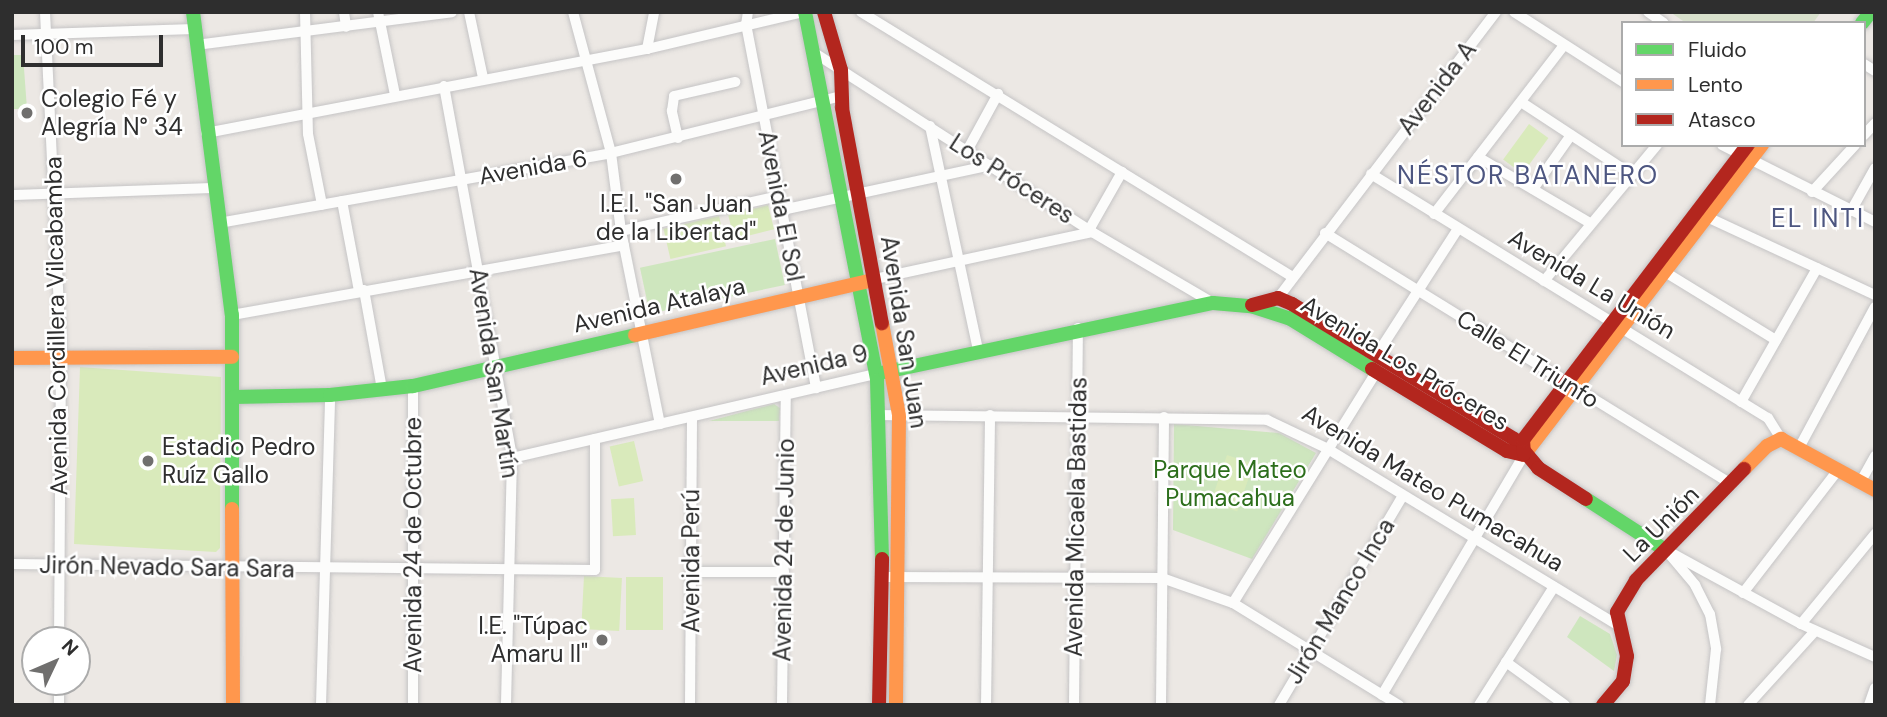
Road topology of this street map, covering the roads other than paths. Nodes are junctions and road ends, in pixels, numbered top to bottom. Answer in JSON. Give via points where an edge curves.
{"nodes":[{"id":1,"x":45,"y":12,"type":"edge"},
{"id":2,"x":193,"y":12,"type":"edge"},
{"id":3,"x":305,"y":12,"type":"edge"},
{"id":4,"x":344,"y":12,"type":"edge"},
{"id":5,"x":378,"y":12,"type":"edge"},
{"id":6,"x":452,"y":12,"type":"edge"},
{"id":7,"x":469,"y":12,"type":"edge"},
{"id":8,"x":573,"y":12,"type":"edge"},
{"id":9,"x":654,"y":12,"type":"edge"},
{"id":10,"x":747,"y":12,"type":"edge"},
{"id":11,"x":804,"y":12,"type":"edge"},
{"id":12,"x":824,"y":12,"type":"edge"},
{"id":13,"x":861,"y":12,"type":"edge"},
{"id":14,"x":1496,"y":12,"type":"edge"},
{"id":15,"x":1514,"y":12,"type":"edge"},
{"id":16,"x":381,"y":24,"type":"junction"},
{"id":17,"x":746,"y":24,"type":"junction"},
{"id":18,"x":346,"y":27,"type":"junction"},
{"id":19,"x":194,"y":29,"type":"junction"},
{"id":20,"x":307,"y":31,"type":"junction"},
{"id":21,"x":46,"y":34,"type":"junction"},
{"id":22,"x":12,"y":35,"type":"edge"},
{"id":23,"x":1564,"y":45,"type":"junction"},
{"id":24,"x":196,"y":46,"type":"junction"},
{"id":25,"x":647,"y":49,"type":"junction"},
{"id":26,"x":813,"y":52,"type":"junction"},
{"id":27,"x":587,"y":59,"type":"junction"},
{"id":28,"x":841,"y":70,"type":"junction"},
{"id":29,"x":483,"y":78,"type":"junction"},
{"id":30,"x":1621,"y":81,"type":"edge"},
{"id":31,"x":735,"y":82,"type":"dead end"},
{"id":32,"x":444,"y":86,"type":"junction"},
{"id":33,"x":998,"y":94,"type":"junction"},
{"id":34,"x":395,"y":95,"type":"junction"},
{"id":35,"x":842,"y":96,"type":"junction"},
{"id":36,"x":823,"y":101,"type":"junction"},
{"id":37,"x":1521,"y":102,"type":"junction"},
{"id":38,"x":306,"y":115,"type":"junction"},
{"id":39,"x":763,"y":115,"type":"junction"},
{"id":40,"x":930,"y":126,"type":"junction"},
{"id":41,"x":206,"y":133,"type":"junction"},
{"id":42,"x":1571,"y":135,"type":"junction"},
{"id":43,"x":678,"y":138,"type":"junction"},
{"id":44,"x":1655,"y":147,"type":"edge"},
{"id":45,"x":1727,"y":147,"type":"edge"},
{"id":46,"x":1853,"y":147,"type":"edge"},
{"id":47,"x":968,"y":149,"type":"junction"},
{"id":48,"x":611,"y":153,"type":"junction"},
{"id":49,"x":1745,"y":154,"type":"edge"},
{"id":50,"x":1478,"y":157,"type":"junction"},
{"id":51,"x":992,"y":165,"type":"junction"},
{"id":52,"x":1875,"y":168,"type":"edge"},
{"id":53,"x":1122,"y":172,"type":"junction"},
{"id":54,"x":1371,"y":174,"type":"junction"},
{"id":55,"x":1632,"y":174,"type":"junction"},
{"id":56,"x":939,"y":176,"type":"junction"},
{"id":57,"x":460,"y":179,"type":"junction"},
{"id":58,"x":214,"y":188,"type":"junction"},
{"id":59,"x":1533,"y":190,"type":"junction"},
{"id":60,"x":1812,"y":192,"type":"junction"},
{"id":61,"x":55,"y":193,"type":"junction"},
{"id":62,"x":858,"y":194,"type":"junction"},
{"id":63,"x":12,"y":195,"type":"edge"},
{"id":64,"x":779,"y":196,"type":"junction"},
{"id":65,"x":842,"y":197,"type":"junction"},
{"id":66,"x":342,"y":201,"type":"junction"},
{"id":67,"x":322,"y":205,"type":"junction"},
{"id":68,"x":782,"y":209,"type":"junction"},
{"id":69,"x":1851,"y":211,"type":"junction"},
{"id":70,"x":1434,"y":214,"type":"junction"},
{"id":71,"x":1707,"y":217,"type":"junction"},
{"id":72,"x":1875,"y":222,"type":"edge"},
{"id":73,"x":219,"y":223,"type":"junction"},
{"id":74,"x":1590,"y":223,"type":"junction"},
{"id":75,"x":1458,"y":229,"type":"junction"},
{"id":76,"x":621,"y":230,"type":"junction"},
{"id":77,"x":1091,"y":231,"type":"junction"},
{"id":78,"x":1325,"y":233,"type":"junction"},
{"id":79,"x":624,"y":245,"type":"junction"},
{"id":80,"x":958,"y":261,"type":"junction"},
{"id":81,"x":1817,"y":268,"type":"junction"},
{"id":82,"x":478,"y":269,"type":"junction"},
{"id":83,"x":1665,"y":272,"type":"junction"},
{"id":84,"x":1291,"y":276,"type":"junction"},
{"id":85,"x":875,"y":279,"type":"junction"},
{"id":86,"x":1544,"y":281,"type":"junction"},
{"id":87,"x":858,"y":283,"type":"junction"},
{"id":88,"x":361,"y":291,"type":"junction"},
{"id":89,"x":1418,"y":291,"type":"junction"},
{"id":90,"x":1875,"y":295,"type":"edge"},
{"id":91,"x":799,"y":297,"type":"junction"},
{"id":92,"x":1278,"y":298,"type":"junction"},
{"id":93,"x":1213,"y":303,"type":"junction"},
{"id":94,"x":1251,"y":306,"type":"junction"},
{"id":95,"x":1875,"y":307,"type":"edge"},
{"id":96,"x":232,"y":315,"type":"junction"},
{"id":97,"x":1617,"y":326,"type":"junction"},
{"id":98,"x":1079,"y":328,"type":"junction"},
{"id":99,"x":641,"y":333,"type":"junction"},
{"id":100,"x":1776,"y":340,"type":"junction"},
{"id":101,"x":978,"y":350,"type":"junction"},
{"id":102,"x":61,"y":356,"type":"junction"},
{"id":103,"x":1376,"y":356,"type":"junction"},
{"id":104,"x":12,"y":358,"type":"edge"},
{"id":105,"x":232,"y":358,"type":"junction"},
{"id":106,"x":496,"y":366,"type":"junction"},
{"id":107,"x":892,"y":370,"type":"junction"},
{"id":108,"x":1376,"y":372,"type":"junction"},
{"id":109,"x":876,"y":374,"type":"junction"},
{"id":110,"x":413,"y":386,"type":"junction"},
{"id":111,"x":1571,"y":386,"type":"junction"},
{"id":112,"x":817,"y":388,"type":"junction"},
{"id":113,"x":382,"y":390,"type":"junction"},
{"id":114,"x":786,"y":395,"type":"junction"},
{"id":115,"x":331,"y":396,"type":"junction"},
{"id":116,"x":234,"y":397,"type":"junction"},
{"id":117,"x":1741,"y":402,"type":"junction"},
{"id":118,"x":1076,"y":414,"type":"junction"},
{"id":119,"x":880,"y":415,"type":"junction"},
{"id":120,"x":899,"y":415,"type":"junction"},
{"id":121,"x":990,"y":415,"type":"junction"},
{"id":122,"x":692,"y":416,"type":"junction"},
{"id":123,"x":1164,"y":417,"type":"junction"},
{"id":124,"x":660,"y":424,"type":"junction"},
{"id":125,"x":595,"y":439,"type":"junction"},
{"id":126,"x":1781,"y":439,"type":"junction"},
{"id":127,"x":1798,"y":448,"type":"junction"},
{"id":128,"x":1328,"y":449,"type":"junction"},
{"id":129,"x":1524,"y":455,"type":"junction"},
{"id":130,"x":1875,"y":456,"type":"edge"},
{"id":131,"x":512,"y":458,"type":"junction"},
{"id":132,"x":1838,"y":470,"type":"junction"},
{"id":133,"x":1860,"y":483,"type":"junction"},
{"id":134,"x":1732,"y":484,"type":"junction"},
{"id":135,"x":1875,"y":491,"type":"edge"},
{"id":136,"x":1402,"y":497,"type":"junction"},
{"id":137,"x":1875,"y":534,"type":"edge"},
{"id":138,"x":1476,"y":542,"type":"junction"},
{"id":139,"x":1664,"y":549,"type":"junction"},
{"id":140,"x":12,"y":564,"type":"edge"},
{"id":141,"x":60,"y":564,"type":"junction"},
{"id":142,"x":234,"y":568,"type":"junction"},
{"id":143,"x":323,"y":570,"type":"junction"},
{"id":144,"x":412,"y":570,"type":"junction"},
{"id":145,"x":513,"y":572,"type":"junction"},
{"id":146,"x":691,"y":572,"type":"junction"},
{"id":147,"x":785,"y":572,"type":"junction"},
{"id":148,"x":882,"y":577,"type":"junction"},
{"id":149,"x":898,"y":577,"type":"junction"},
{"id":150,"x":989,"y":577,"type":"junction"},
{"id":151,"x":1074,"y":577,"type":"junction"},
{"id":152,"x":1162,"y":578,"type":"junction"},
{"id":153,"x":1554,"y":587,"type":"junction"},
{"id":154,"x":1743,"y":593,"type":"junction"},
{"id":155,"x":1233,"y":603,"type":"junction"},
{"id":156,"x":1801,"y":624,"type":"junction"},
{"id":157,"x":1618,"y":625,"type":"junction"},
{"id":158,"x":60,"y":626,"type":"edge"},
{"id":159,"x":1815,"y":631,"type":"junction"},
{"id":160,"x":1309,"y":648,"type":"junction"},
{"id":161,"x":1875,"y":657,"type":"edge"},
{"id":162,"x":1506,"y":662,"type":"junction"},
{"id":163,"x":1875,"y":688,"type":"edge"},
{"id":164,"x":1382,"y":695,"type":"junction"},
{"id":165,"x":233,"y":705,"type":"edge"},
{"id":166,"x":321,"y":705,"type":"edge"},
{"id":167,"x":413,"y":705,"type":"edge"},
{"id":168,"x":506,"y":705,"type":"edge"},
{"id":169,"x":690,"y":705,"type":"edge"},
{"id":170,"x":782,"y":705,"type":"edge"},
{"id":171,"x":879,"y":705,"type":"edge"},
{"id":172,"x":896,"y":705,"type":"edge"},
{"id":173,"x":986,"y":705,"type":"edge"},
{"id":174,"x":1074,"y":705,"type":"edge"},
{"id":175,"x":1161,"y":705,"type":"edge"},
{"id":176,"x":1279,"y":705,"type":"edge"},
{"id":177,"x":1399,"y":705,"type":"edge"},
{"id":178,"x":1479,"y":705,"type":"edge"},
{"id":179,"x":1565,"y":705,"type":"edge"},
{"id":180,"x":1603,"y":705,"type":"edge"},
{"id":181,"x":1710,"y":705,"type":"edge"},
{"id":182,"x":1748,"y":705,"type":"edge"},
{"id":183,"x":1869,"y":705,"type":"edge"}],
"edges":[{"from":1,"to":21,"type":"street","name":"Avenida Cordillera Vilcabamba"},
{"from":2,"to":19,"type":"street"},
{"from":3,"to":20,"type":"street"},
{"from":4,"to":18,"type":"street"},
{"from":5,"to":16,"type":"street"},
{"from":6,"to":16,"type":"street"},
{"from":7,"to":29,"type":"street"},
{"from":8,"to":27,"type":"street"},
{"from":9,"to":25,"type":"street"},
{"from":10,"to":17,"type":"street","name":"Avenida El Sol"},
{"from":11,"to":17,"type":"street"},
{"from":11,"to":26,"type":"street","name":"Avenida San Juan"},
{"from":12,"to":28,"type":"street","name":"Avenida San Juan"},
{"from":13,"to":33,"type":"street"},
{"from":14,"to":54,"type":"street","name":"Avenida A"},
{"from":15,"to":23,"type":"street"},
{"from":16,"to":18,"type":"street"},
{"from":16,"to":34,"type":"street"},
{"from":17,"to":25,"type":"street"},
{"from":17,"to":39,"type":"street","name":"Avenida El Sol"},
{"from":18,"to":20,"type":"street"},
{"from":19,"to":21,"type":"street"},
{"from":19,"to":24,"type":"street"},
{"from":20,"to":24,"type":"street"},
{"from":20,"to":38,"type":"street"},
{"from":21,"to":22,"type":"street"},
{"from":21,"to":61,"type":"street","name":"Avenida Cordillera Vilcabamba"},
{"from":23,"to":30,"type":"street"},
{"from":23,"to":37,"type":"street"},
{"from":24,"to":41,"type":"street"},
{"from":25,"to":27,"type":"street"},
{"from":26,"to":28,"type":"street","name":"Los Próceres"},
{"from":26,"to":36,"type":"street","name":"Avenida San Juan"},
{"from":27,"to":29,"type":"street"},
{"from":27,"to":48,"type":"street"},
{"from":28,"to":35,"type":"street","name":"Avenida San Juan"},
{"from":28,"to":40,"type":"street","name":"Los Próceres"},
{"from":29,"to":32,"type":"street"},
{"from":31,"to":43,"type":"street","via":[[674,96]]},
{"from":32,"to":34,"type":"street"},
{"from":32,"to":57,"type":"street","name":"Avenida San Martín"},
{"from":33,"to":47,"type":"street"},
{"from":33,"to":53,"type":"street"},
{"from":34,"to":38,"type":"street"},
{"from":35,"to":36,"type":"street","name":"Avenida 6"},
{"from":35,"to":62,"type":"street","name":"Avenida San Juan"},
{"from":36,"to":39,"type":"street","name":"Avenida 6"},
{"from":36,"to":65,"type":"street","name":"Avenida San Juan"},
{"from":37,"to":42,"type":"street"},
{"from":37,"to":50,"type":"street"},
{"from":38,"to":41,"type":"street"},
{"from":38,"to":67,"type":"street"},
{"from":39,"to":43,"type":"street","name":"Avenida 6"},
{"from":39,"to":64,"type":"street","name":"Avenida El Sol"},
{"from":40,"to":47,"type":"street","name":"Los Próceres"},
{"from":40,"to":56,"type":"street"},
{"from":41,"to":58,"type":"street"},
{"from":42,"to":55,"type":"street"},
{"from":42,"to":59,"type":"street"},
{"from":43,"to":48,"type":"street","name":"Avenida 6"},
{"from":44,"to":55,"type":"street"},
{"from":45,"to":49,"type":"street"},
{"from":46,"to":60,"type":"street"},
{"from":47,"to":51,"type":"street","name":"Los Próceres"},
{"from":48,"to":57,"type":"street","name":"Avenida 6"},
{"from":48,"to":76,"type":"street"},
{"from":49,"to":60,"type":"street"},
{"from":49,"to":71,"type":"street"},
{"from":49,"to":97,"type":"street"},
{"from":50,"to":59,"type":"street"},
{"from":50,"to":70,"type":"street"},
{"from":51,"to":56,"type":"street"},
{"from":51,"to":77,"type":"street","name":"Los Próceres"},
{"from":52,"to":69,"type":"street"},
{"from":53,"to":77,"type":"street"},
{"from":53,"to":84,"type":"street"},
{"from":54,"to":70,"type":"street","name":"Avenida La Unión"},
{"from":54,"to":78,"type":"street","name":"Avenida A"},
{"from":55,"to":74,"type":"street"},
{"from":56,"to":62,"type":"street"},
{"from":56,"to":80,"type":"street"},
{"from":57,"to":66,"type":"street","name":"Avenida 6"},
{"from":57,"to":82,"type":"street","name":"Avenida San Martín"},
{"from":58,"to":61,"type":"street"},
{"from":58,"to":73,"type":"street"},
{"from":59,"to":74,"type":"street"},
{"from":60,"to":69,"type":"street"},
{"from":61,"to":63,"type":"street"},
{"from":61,"to":102,"type":"street","name":"Avenida Cordillera Vilcabamba"},
{"from":62,"to":65,"type":"street"},
{"from":62,"to":85,"type":"street","name":"Avenida San Juan"},
{"from":64,"to":68,"type":"street","name":"Avenida El Sol"},
{"from":64,"to":76,"type":"street"},
{"from":65,"to":68,"type":"street"},
{"from":65,"to":87,"type":"street","name":"Avenida San Juan"},
{"from":66,"to":67,"type":"street","name":"Avenida 6"},
{"from":66,"to":88,"type":"street"},
{"from":67,"to":73,"type":"street","name":"Avenida 6"},
{"from":68,"to":91,"type":"street","name":"Avenida El Sol"},
{"from":69,"to":72,"type":"street"},
{"from":70,"to":75,"type":"street","name":"Avenida La Unión"},
{"from":71,"to":81,"type":"street"},
{"from":71,"to":83,"type":"street"},
{"from":73,"to":96,"type":"street"},
{"from":74,"to":86,"type":"street"},
{"from":75,"to":86,"type":"street","name":"Avenida La Unión"},
{"from":75,"to":89,"type":"street"},
{"from":76,"to":79,"type":"street"},
{"from":77,"to":80,"type":"street","name":"Avenida Atalaya"},
{"from":77,"to":93,"type":"street","name":"Los Próceres"},
{"from":78,"to":84,"type":"street","name":"Avenida A"},
{"from":78,"to":89,"type":"street","name":"Calle El Triunfo"},
{"from":79,"to":82,"type":"street"},
{"from":79,"to":99,"type":"street"},
{"from":80,"to":85,"type":"street","name":"Avenida Atalaya"},
{"from":80,"to":101,"type":"street"},
{"from":81,"to":90,"type":"street"},
{"from":81,"to":100,"type":"street"},
{"from":82,"to":88,"type":"street"},
{"from":82,"to":106,"type":"street","name":"Avenida San Martín"},
{"from":83,"to":97,"type":"street"},
{"from":83,"to":100,"type":"street"},
{"from":84,"to":92,"type":"street","name":"Avenida A"},
{"from":85,"to":87,"type":"street","name":"Avenida Atalaya"},
{"from":85,"to":107,"type":"street","name":"Avenida San Juan"},
{"from":86,"to":97,"type":"street","name":"Avenida La Unión"},
{"from":87,"to":91,"type":"street","name":"Avenida Atalaya"},
{"from":87,"to":109,"type":"street","name":"Avenida San Juan"},
{"from":88,"to":96,"type":"street"},
{"from":88,"to":113,"type":"street"},
{"from":89,"to":103,"type":"street"},
{"from":89,"to":111,"type":"street","name":"Calle El Triunfo"},
{"from":91,"to":99,"type":"street","name":"Avenida Atalaya"},
{"from":91,"to":112,"type":"street","name":"Avenida El Sol"},
{"from":92,"to":94,"type":"street","name":"Avenida Los Próceres"},
{"from":92,"to":103,"type":"street","name":"Avenida Los Próceres"},
{"from":93,"to":94,"type":"street","name":"Avenida 9"},
{"from":93,"to":98,"type":"street","name":"Avenida 9"},
{"from":94,"to":108,"type":"street","name":"Avenida Los Próceres","via":[[1289,318]]},
{"from":95,"to":127,"type":"street"},
{"from":96,"to":105,"type":"street"},
{"from":97,"to":111,"type":"street"},
{"from":97,"to":117,"type":"street","name":"Avenida La Unión"},
{"from":98,"to":101,"type":"street","name":"Avenida 9"},
{"from":98,"to":118,"type":"street","name":"Avenida Micaela Bastidas"},
{"from":99,"to":106,"type":"street","name":"Avenida Atalaya"},
{"from":99,"to":124,"type":"street"},
{"from":100,"to":117,"type":"street"},
{"from":101,"to":107,"type":"street","name":"Avenida 9"},
{"from":102,"to":104,"type":"street"},
{"from":102,"to":105,"type":"street"},
{"from":102,"to":141,"type":"street","name":"Avenida Cordillera Vilcabamba"},
{"from":103,"to":129,"type":"street","name":"Avenida Los Próceres","via":[[1514,439]]},
{"from":105,"to":116,"type":"street"},
{"from":106,"to":110,"type":"street","name":"Avenida Atalaya"},
{"from":106,"to":131,"type":"street","name":"Avenida San Martín"},
{"from":107,"to":109,"type":"street","name":"Avenida 9"},
{"from":107,"to":120,"type":"street","name":"Avenida San Juan"},
{"from":108,"to":128,"type":"street"},
{"from":108,"to":129,"type":"street","name":"Avenida Los Próceres","via":[[1507,451]]},
{"from":109,"to":112,"type":"street","name":"Avenida 9"},
{"from":109,"to":119,"type":"street","name":"Avenida San Juan"},
{"from":110,"to":113,"type":"street","name":"Avenida Atalaya"},
{"from":110,"to":144,"type":"street","name":"Avenida 24 de Octubre"},
{"from":111,"to":129,"type":"street"},
{"from":111,"to":134,"type":"street","name":"Calle El Triunfo"},
{"from":112,"to":114,"type":"street","name":"Avenida 9"},
{"from":113,"to":115,"type":"street","name":"Avenida Atalaya"},
{"from":114,"to":122,"type":"street","name":"Avenida 9"},
{"from":114,"to":147,"type":"street","name":"Avenida 24 de Junio"},
{"from":115,"to":116,"type":"street","name":"Avenida Atalaya"},
{"from":115,"to":143,"type":"street"},
{"from":116,"to":142,"type":"street"},
{"from":117,"to":126,"type":"street","name":"Avenida La Unión","via":[[1775,424]]},
{"from":118,"to":121,"type":"street","name":"Avenida Mateo Pumacahua"},
{"from":118,"to":123,"type":"street","name":"Avenida Mateo Pumacahua"},
{"from":118,"to":151,"type":"street","name":"Avenida Micaela Bastidas"},
{"from":119,"to":120,"type":"street","name":"Avenida Mateo Pumacahua"},
{"from":119,"to":148,"type":"street","name":"Avenida San Juan"},
{"from":120,"to":121,"type":"street","name":"Avenida Mateo Pumacahua"},
{"from":120,"to":149,"type":"street","name":"Avenida San Juan"},
{"from":121,"to":150,"type":"street"},
{"from":122,"to":124,"type":"street","name":"Avenida 9"},
{"from":122,"to":146,"type":"street","name":"Avenida Perú"},
{"from":123,"to":128,"type":"street","name":"Avenida Mateo Pumacahua","via":[[1255,416]]},
{"from":123,"to":152,"type":"street"},
{"from":124,"to":125,"type":"street","name":"Avenida 9"},
{"from":125,"to":131,"type":"street","name":"Avenida 9"},
{"from":125,"to":145,"type":"street","name":"Jirón Nevado Sara Sara","via":[[595,570]]},
{"from":126,"to":127,"type":"street"},
{"from":126,"to":134,"type":"street","name":"La Unión","via":[[1767,446]]},
{"from":127,"to":132,"type":"street"},
{"from":128,"to":136,"type":"street","name":"Avenida Mateo Pumacahua"},
{"from":128,"to":155,"type":"street"},
{"from":129,"to":138,"type":"street"},
{"from":129,"to":139,"type":"street","name":"Avenida Los Próceres"},
{"from":130,"to":133,"type":"street"},
{"from":131,"to":145,"type":"street","name":"Avenida San Martín"},
{"from":132,"to":133,"type":"street"},
{"from":132,"to":154,"type":"street"},
{"from":133,"to":135,"type":"street"},
{"from":134,"to":139,"type":"street","name":"La Unión"},
{"from":136,"to":138,"type":"street","name":"Avenida Mateo Pumacahua"},
{"from":136,"to":160,"type":"street","name":"Jirón Manco Inca"},
{"from":137,"to":156,"type":"street"},
{"from":138,"to":153,"type":"street","name":"Avenida Mateo Pumacahua"},
{"from":138,"to":164,"type":"street"},
{"from":139,"to":154,"type":"street","name":"Avenida Los Próceres"},
{"from":139,"to":157,"type":"street","name":"La Unión","via":[[1636,580],[1618,612]]},
{"from":139,"to":181,"type":"street","via":[[1695,585],[1710,614],[1716,649]]},
{"from":140,"to":141,"type":"street","name":"Jirón Nevado Sara Sara"},
{"from":141,"to":142,"type":"street","name":"Jirón Nevado Sara Sara"},
{"from":141,"to":158,"type":"street","name":"Avenida Cordillera Vilcabamba"},
{"from":142,"to":143,"type":"street","name":"Jirón Nevado Sara Sara"},
{"from":142,"to":165,"type":"street"},
{"from":143,"to":144,"type":"street","name":"Jirón Nevado Sara Sara"},
{"from":143,"to":166,"type":"street"},
{"from":144,"to":145,"type":"street","name":"Jirón Nevado Sara Sara"},
{"from":144,"to":167,"type":"street","name":"Avenida 24 de Octubre"},
{"from":145,"to":168,"type":"street","name":"Avenida San Martín"},
{"from":146,"to":147,"type":"street"},
{"from":146,"to":169,"type":"street","name":"Avenida Perú"},
{"from":147,"to":170,"type":"street","name":"Avenida 24 de Junio"},
{"from":148,"to":149,"type":"street"},
{"from":148,"to":171,"type":"street","name":"Avenida San Juan"},
{"from":149,"to":150,"type":"street"},
{"from":149,"to":172,"type":"street","name":"Avenida San Juan"},
{"from":150,"to":151,"type":"street"},
{"from":150,"to":173,"type":"street"},
{"from":151,"to":152,"type":"street"},
{"from":151,"to":174,"type":"street","name":"Avenida Micaela Bastidas"},
{"from":152,"to":155,"type":"street"},
{"from":152,"to":175,"type":"street"},
{"from":153,"to":157,"type":"street","name":"Avenida Mateo Pumacahua"},
{"from":153,"to":162,"type":"street"},
{"from":154,"to":156,"type":"street","name":"Avenida Los Próceres"},
{"from":155,"to":160,"type":"street"},
{"from":156,"to":159,"type":"street","name":"Avenida Los Próceres"},
{"from":157,"to":180,"type":"street","via":[[1627,656],[1623,681]]},
{"from":159,"to":161,"type":"street","name":"Avenida Los Próceres"},
{"from":159,"to":182,"type":"street"},
{"from":160,"to":164,"type":"street"},
{"from":160,"to":176,"type":"street","name":"Jirón Manco Inca"},
{"from":162,"to":178,"type":"street"},
{"from":162,"to":179,"type":"street"},
{"from":163,"to":183,"type":"street"},
{"from":164,"to":177,"type":"street"}]}
